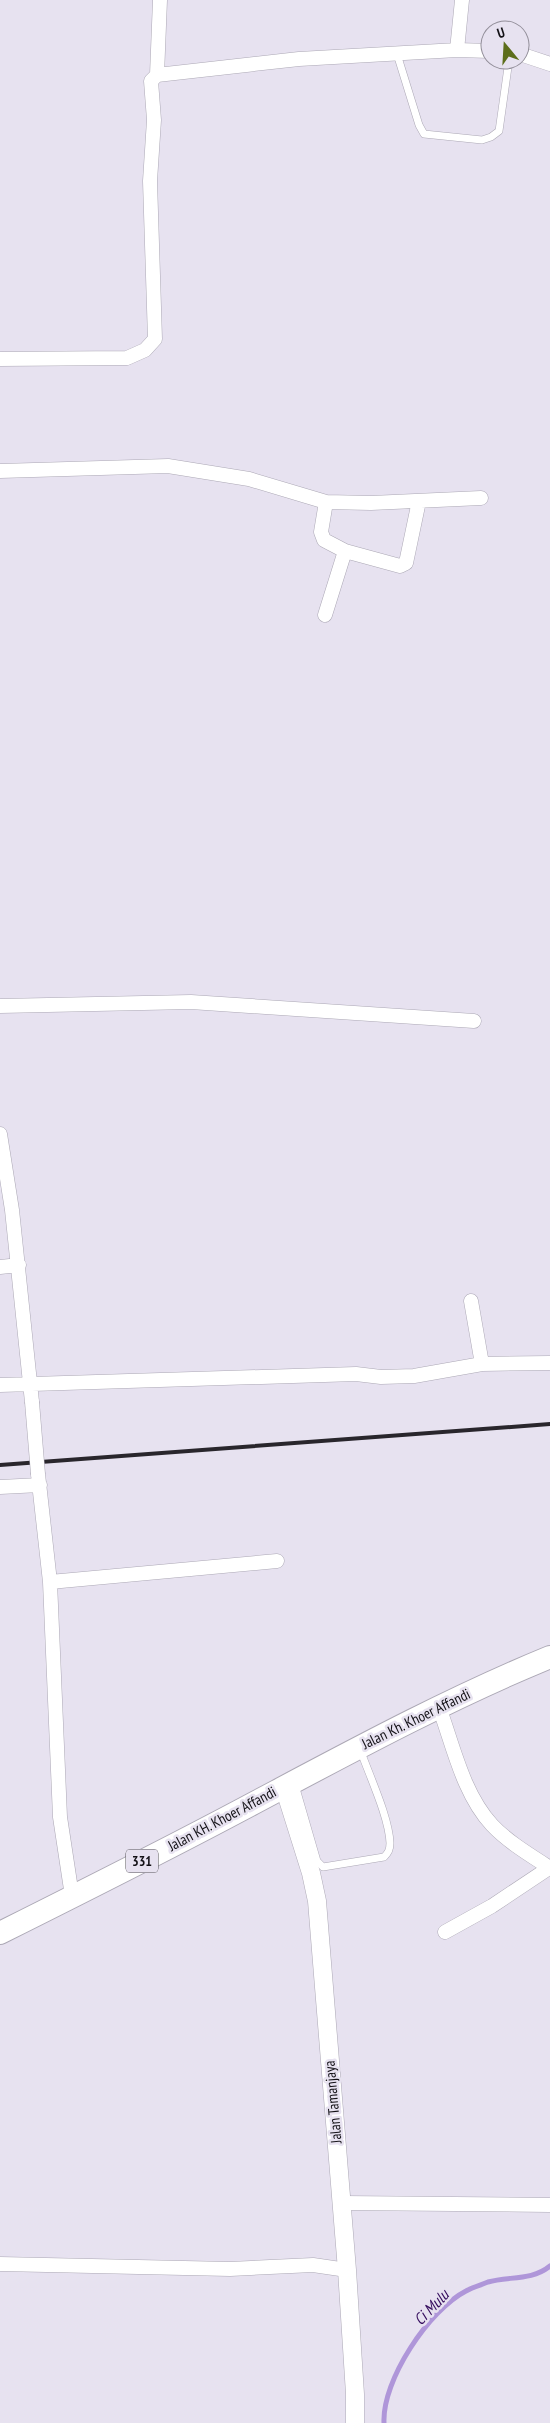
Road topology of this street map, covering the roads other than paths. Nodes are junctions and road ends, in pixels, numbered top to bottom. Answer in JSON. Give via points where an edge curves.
{"nodes":[{"id":1,"x":160,"y":0,"type":"edge"},
{"id":2,"x":462,"y":0,"type":"edge"},
{"id":3,"x":457,"y":50,"type":"junction"},
{"id":4,"x":480,"y":50,"type":"edge"},
{"id":5,"x":397,"y":54,"type":"junction"},
{"id":6,"x":530,"y":57,"type":"edge"},
{"id":7,"x":550,"y":64,"type":"edge"},
{"id":8,"x":508,"y":70,"type":"edge"},
{"id":9,"x":157,"y":76,"type":"junction"},
{"id":10,"x":0,"y":360,"type":"edge"},
{"id":11,"x":0,"y":471,"type":"edge"},
{"id":12,"x":481,"y":498,"type":"dead end"},
{"id":13,"x":419,"y":501,"type":"junction"},
{"id":14,"x":326,"y":502,"type":"junction"},
{"id":15,"x":345,"y":551,"type":"junction"},
{"id":16,"x":325,"y":615,"type":"dead end"},
{"id":17,"x":0,"y":1006,"type":"edge"},
{"id":18,"x":474,"y":1021,"type":"dead end"},
{"id":19,"x":0,"y":1134,"type":"edge"},
{"id":20,"x":19,"y":1265,"type":"junction"},
{"id":21,"x":0,"y":1267,"type":"edge"},
{"id":22,"x":471,"y":1302,"type":"dead end"},
{"id":23,"x":550,"y":1363,"type":"edge"},
{"id":24,"x":482,"y":1364,"type":"junction"},
{"id":25,"x":31,"y":1383,"type":"junction"},
{"id":26,"x":0,"y":1385,"type":"edge"},
{"id":27,"x":39,"y":1479,"type":"junction"},
{"id":28,"x":0,"y":1487,"type":"edge"},
{"id":29,"x":276,"y":1561,"type":"dead end"},
{"id":30,"x":50,"y":1582,"type":"junction"},
{"id":31,"x":550,"y":1657,"type":"edge"},
{"id":32,"x":439,"y":1707,"type":"junction"},
{"id":33,"x":359,"y":1747,"type":"junction"},
{"id":34,"x":289,"y":1784,"type":"junction"},
{"id":35,"x":550,"y":1868,"type":"edge"},
{"id":36,"x":72,"y":1896,"type":"junction"},
{"id":37,"x":445,"y":1932,"type":"dead end"},
{"id":38,"x":0,"y":1933,"type":"edge"},
{"id":39,"x":342,"y":2203,"type":"junction"},
{"id":40,"x":550,"y":2205,"type":"edge"},
{"id":41,"x":0,"y":2264,"type":"edge"},
{"id":42,"x":347,"y":2270,"type":"junction"},
{"id":43,"x":355,"y":2423,"type":"edge"}],
"edges":[{"from":1,"to":9,"type":"street"},
{"from":2,"to":3,"type":"street"},
{"from":3,"to":4,"type":"street"},
{"from":3,"to":5,"type":"street"},
{"from":5,"to":8,"type":"lane","via":[[424,134],[482,140],[499,131]]},
{"from":5,"to":9,"type":"street","via":[[299,59]]},
{"from":6,"to":7,"type":"street"},
{"from":9,"to":10,"type":"street","via":[[152,82],[154,120],[150,181],[154,338],[145,350],[126,358]]},
{"from":11,"to":14,"type":"street","via":[[168,466],[249,479]]},
{"from":12,"to":13,"type":"street"},
{"from":13,"to":14,"type":"street"},
{"from":13,"to":15,"type":"street","via":[[406,563],[396,566]]},
{"from":14,"to":15,"type":"street","via":[[322,538]]},
{"from":15,"to":16,"type":"street"},
{"from":17,"to":18,"type":"street","via":[[192,1002]]},
{"from":19,"to":20,"type":"street"},
{"from":20,"to":21,"type":"street"},
{"from":20,"to":25,"type":"street"},
{"from":22,"to":24,"type":"street"},
{"from":23,"to":24,"type":"street"},
{"from":24,"to":25,"type":"street","via":[[406,1376],[356,1374]]},
{"from":25,"to":26,"type":"street"},
{"from":25,"to":27,"type":"street","bridge":true},
{"from":27,"to":28,"type":"street"},
{"from":27,"to":30,"type":"street"},
{"from":29,"to":30,"type":"street"},
{"from":30,"to":36,"type":"street","via":[[60,1817]]},
{"from":31,"to":32,"type":"main road","name":"Jalan Kh. Khoer Affandi","number":"331"},
{"from":32,"to":33,"type":"main road","name":"Jalan Kh. Khoer Affandi","number":"331"},
{"from":32,"to":35,"type":"street","via":[[477,1804],[492,1825]]},
{"from":33,"to":34,"type":"main road","name":"Jalan Kh. Khoer Affandi","number":"331"},
{"from":33,"to":34,"type":"lane","via":[[387,1829],[390,1844],[384,1857],[320,1866]]},
{"from":34,"to":36,"type":"main road","name":"Jalan KH. Khoer Affandi","number":"331"},
{"from":34,"to":39,"type":"street","name":"Jalan Tamanjaya","via":[[315,1887]]},
{"from":35,"to":37,"type":"street"},
{"from":36,"to":38,"type":"main road","name":"Jalan KH. Khoer Affandi","number":"331"},
{"from":39,"to":40,"type":"street"},
{"from":39,"to":42,"type":"street","name":"Jalan Tamanjaya"},
{"from":41,"to":42,"type":"street","via":[[230,2269],[313,2265]]},
{"from":42,"to":43,"type":"street","name":"Jalan Tamanjaya"}]}
